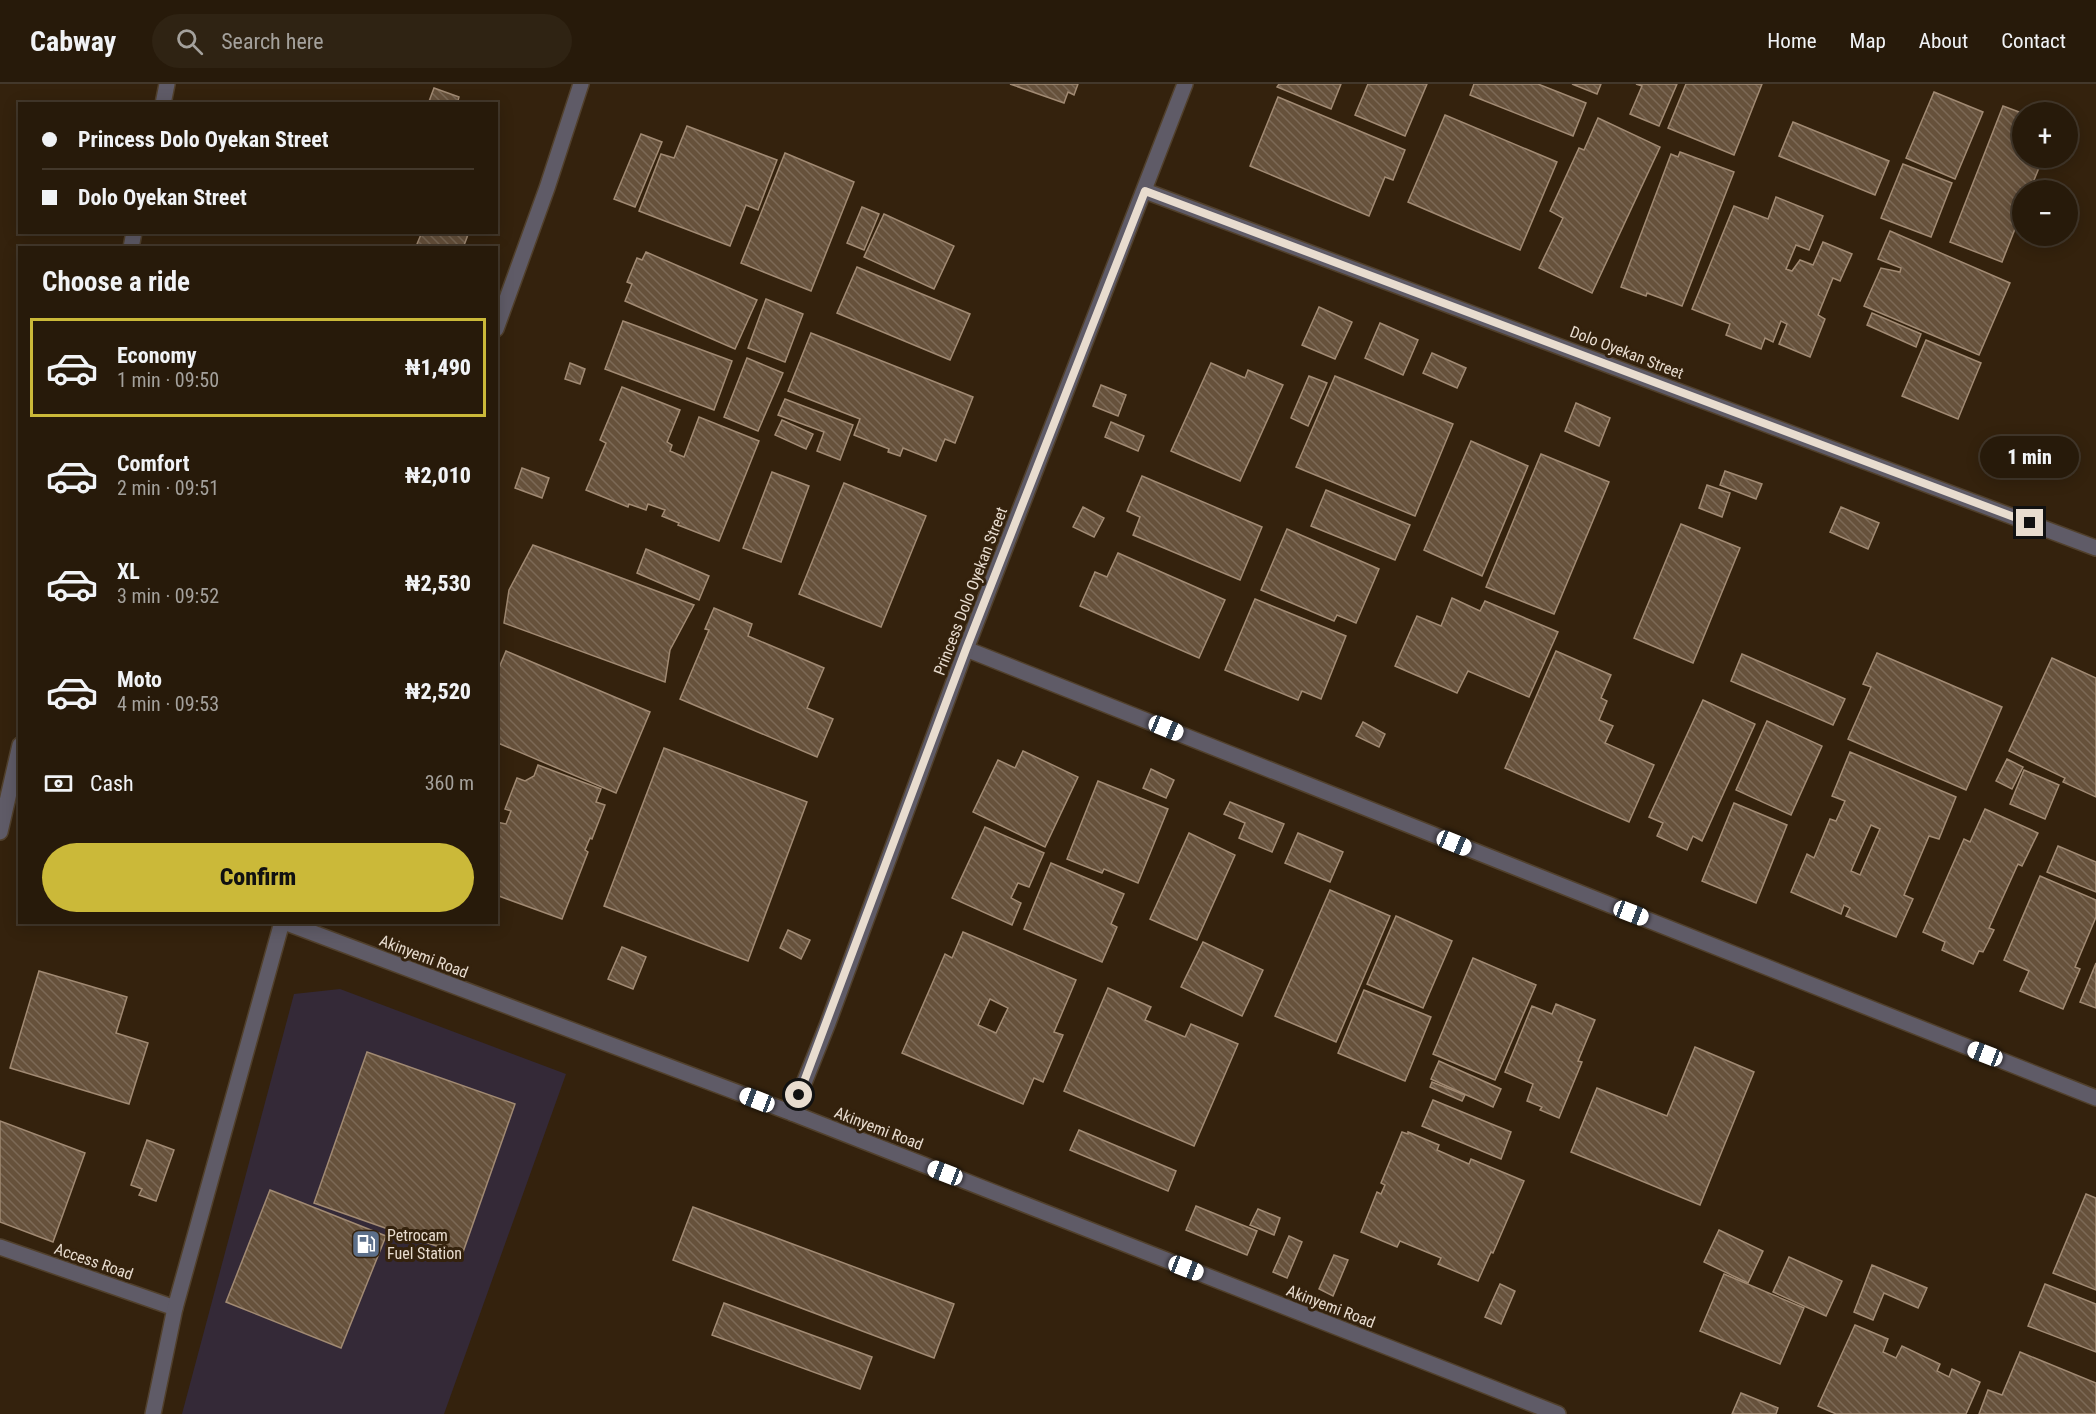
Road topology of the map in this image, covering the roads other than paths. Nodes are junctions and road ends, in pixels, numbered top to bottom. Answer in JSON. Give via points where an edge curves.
{"nodes":[{"id":1,"x":167,"y":84,"type":"edge"},
{"id":2,"x":581,"y":84,"type":"edge"},
{"id":3,"x":1185,"y":84,"type":"edge"},
{"id":4,"x":163,"y":102,"type":"edge"},
{"id":5,"x":1145,"y":191,"type":"junction"},
{"id":6,"x":498,"y":323,"type":"edge"},
{"id":7,"x":2096,"y":548,"type":"edge"},
{"id":8,"x":966,"y":649,"type":"junction"},
{"id":9,"x":18,"y":754,"type":"edge"},
{"id":10,"x":0,"y":832,"type":"edge"},
{"id":11,"x":282,"y":924,"type":"edge"},
{"id":12,"x":288,"y":924,"type":"edge"},
{"id":13,"x":2096,"y":1098,"type":"edge"},
{"id":14,"x":792,"y":1113,"type":"junction"},
{"id":15,"x":0,"y":1247,"type":"edge"},
{"id":16,"x":175,"y":1308,"type":"junction"},
{"id":17,"x":153,"y":1414,"type":"edge"},
{"id":18,"x":1558,"y":1414,"type":"edge"}],
"edges":[{"from":1,"to":4,"type":"street"},
{"from":2,"to":6,"type":"street"},
{"from":3,"to":5,"type":"street","name":"Princess Dolo Oyekan Street"},
{"from":5,"to":7,"type":"street","name":"Dolo Oyekan Street"},
{"from":5,"to":8,"type":"street","name":"Princess Dolo Oyekan Street"},
{"from":8,"to":13,"type":"street"},
{"from":8,"to":14,"type":"street","name":"Princess Dolo Oyekan Street"},
{"from":9,"to":10,"type":"street"},
{"from":11,"to":16,"type":"street"},
{"from":12,"to":14,"type":"street","name":"Akinyemi Road"},
{"from":14,"to":18,"type":"street","name":"Akinyemi Road"},
{"from":15,"to":16,"type":"street","name":"Access Road"},
{"from":16,"to":17,"type":"street"}]}
